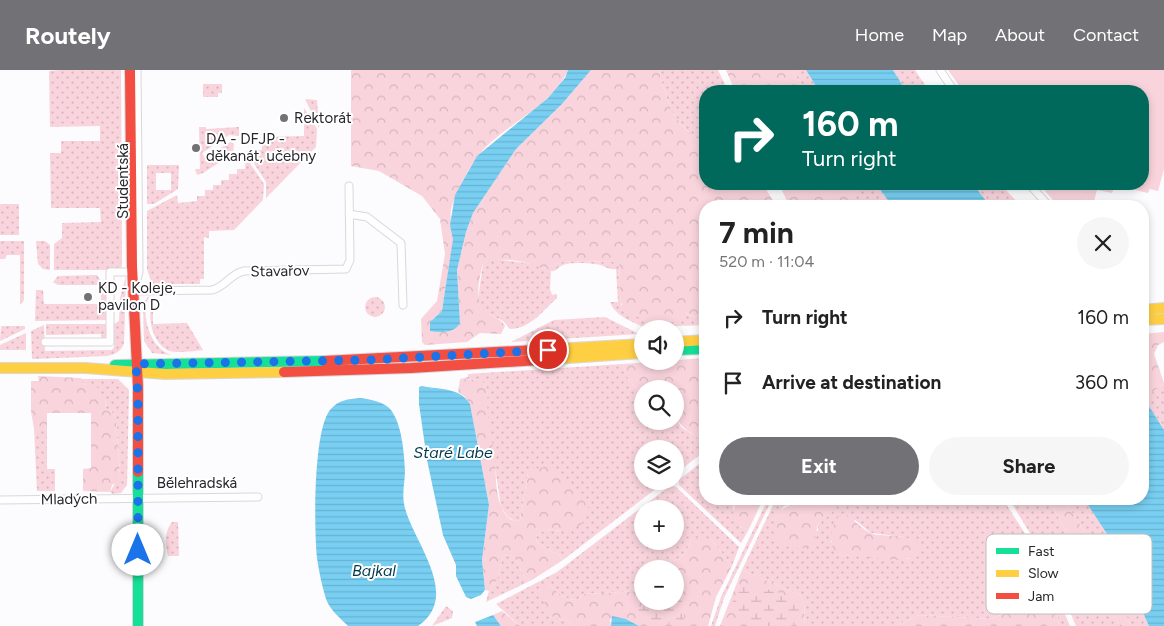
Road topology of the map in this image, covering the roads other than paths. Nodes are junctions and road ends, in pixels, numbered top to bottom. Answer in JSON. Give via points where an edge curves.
{"nodes":[{"id":1,"x":130,"y":70,"type":"edge"},
{"id":2,"x":137,"y":70,"type":"edge"},
{"id":3,"x":940,"y":70,"type":"edge"},
{"id":4,"x":950,"y":85,"type":"edge"},
{"id":5,"x":349,"y":186,"type":"dead end"},
{"id":6,"x":1035,"y":190,"type":"edge"},
{"id":7,"x":1044,"y":200,"type":"edge"},
{"id":8,"x":349,"y":214,"type":"junction"},
{"id":9,"x":135,"y":272,"type":"junction"},
{"id":10,"x":134,"y":291,"type":"junction"},
{"id":11,"x":402,"y":305,"type":"dead end"},
{"id":12,"x":1164,"y":308,"type":"edge"},
{"id":13,"x":1149,"y":309,"type":"edge"},
{"id":14,"x":1164,"y":319,"type":"edge"},
{"id":15,"x":1149,"y":320,"type":"edge"},
{"id":16,"x":699,"y":340,"type":"edge"},
{"id":17,"x":684,"y":341,"type":"edge"},
{"id":18,"x":45,"y":342,"type":"dead end"},
{"id":19,"x":634,"y":344,"type":"edge"},
{"id":20,"x":699,"y":348,"type":"edge"},
{"id":21,"x":684,"y":349,"type":"edge"},
{"id":22,"x":634,"y":354,"type":"edge"},
{"id":23,"x":0,"y":368,"type":"edge"},
{"id":24,"x":137,"y":368,"type":"junction"},
{"id":25,"x":258,"y":497,"type":"dead end"},
{"id":26,"x":137,"y":498,"type":"junction"},
{"id":27,"x":0,"y":500,"type":"edge"},
{"id":28,"x":138,"y":626,"type":"edge"}],
"edges":[{"from":1,"to":9,"type":"main road","name":"Studentská"},
{"from":2,"to":9,"type":"street","name":"Studentská"},
{"from":3,"to":4,"type":"street"},
{"from":5,"to":8,"type":"street","name":"Stavařov"},
{"from":6,"to":7,"type":"street"},
{"from":8,"to":10,"type":"street","name":"Stavařov","via":[[350,260],[346,269],[246,271],[237,273],[212,290]]},
{"from":8,"to":11,"type":"street","via":[[366,217],[402,243]]},
{"from":9,"to":10,"type":"main road","name":"Studentská"},
{"from":9,"to":18,"type":"street","via":[[110,272],[110,342]]},
{"from":10,"to":24,"type":"main road","name":"Studentská"},
{"from":12,"to":13,"type":"main road"},
{"from":14,"to":15,"type":"main road"},
{"from":16,"to":17,"type":"main road"},
{"from":19,"to":24,"type":"main road","via":[[370,360]]},
{"from":20,"to":21,"type":"main road"},
{"from":22,"to":24,"type":"main road","via":[[411,368],[238,373]]},
{"from":23,"to":24,"type":"main road"},
{"from":24,"to":26,"type":"main road","name":"Bělehradská"},
{"from":25,"to":26,"type":"street","name":"Bělehradská"},
{"from":26,"to":27,"type":"street","name":"Mladých"},
{"from":26,"to":28,"type":"main road","name":"Bělehradská"}]}
